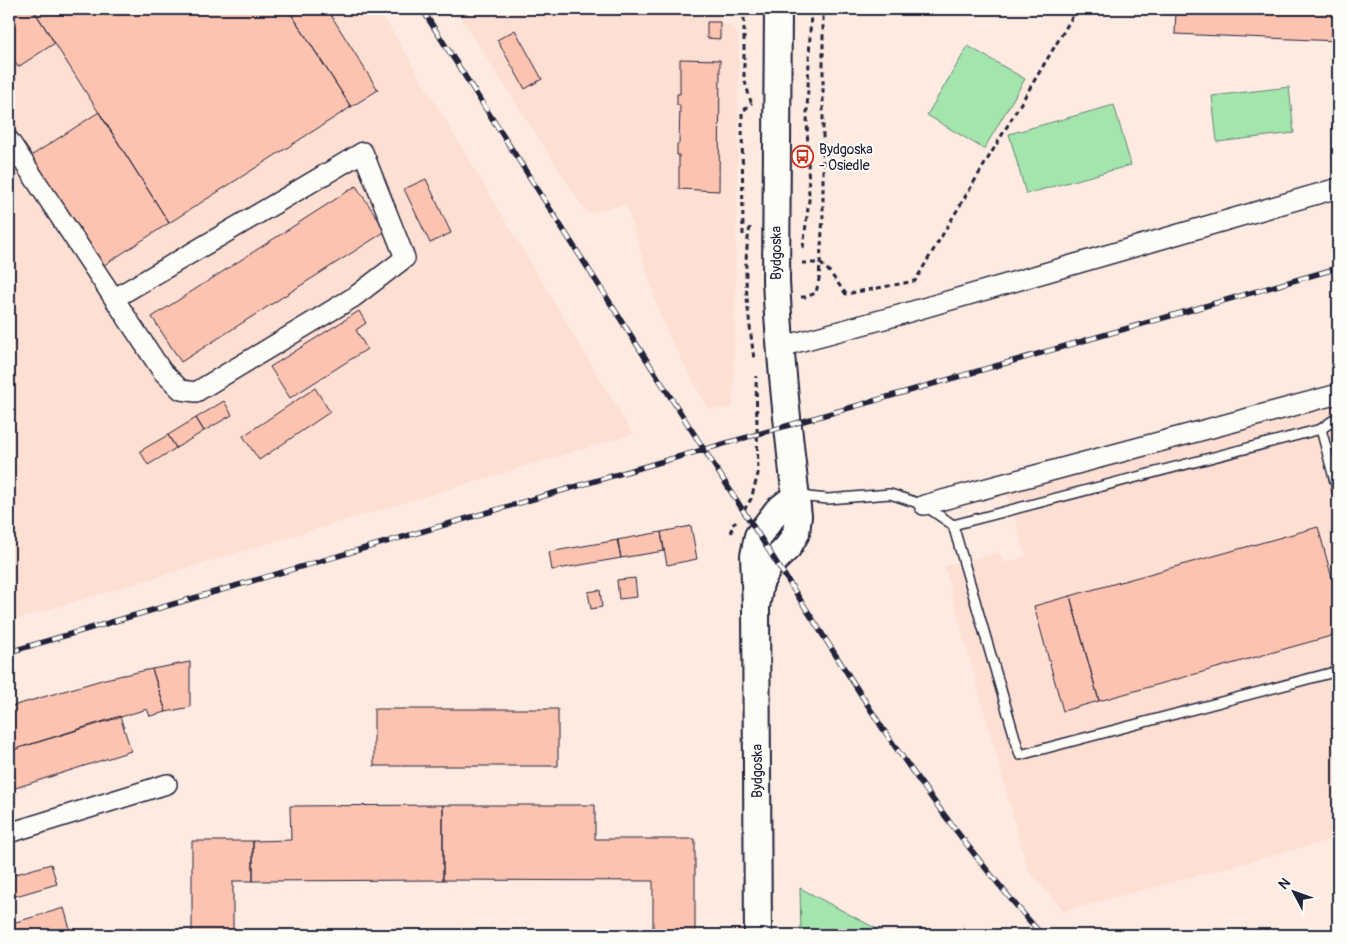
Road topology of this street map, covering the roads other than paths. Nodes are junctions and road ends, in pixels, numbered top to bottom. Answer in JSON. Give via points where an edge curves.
{"nodes":[{"id":1,"x":778,"y":9,"type":"edge"},
{"id":2,"x":9,"y":140,"type":"edge"},
{"id":3,"x":1338,"y":188,"type":"edge"},
{"id":4,"x":115,"y":298,"type":"junction"},
{"id":5,"x":780,"y":347,"type":"junction"},
{"id":6,"x":1338,"y":394,"type":"edge"},
{"id":7,"x":1338,"y":417,"type":"edge"},
{"id":8,"x":1321,"y":429,"type":"junction"},
{"id":9,"x":1338,"y":493,"type":"edge"},
{"id":10,"x":796,"y":496,"type":"junction"},
{"id":11,"x":924,"y":505,"type":"junction"},
{"id":12,"x":953,"y":525,"type":"junction"},
{"id":13,"x":1338,"y":671,"type":"edge"},
{"id":14,"x":167,"y":784,"type":"dead end"},
{"id":15,"x":9,"y":833,"type":"edge"},
{"id":16,"x":758,"y":935,"type":"edge"}],
"edges":[{"from":1,"to":5,"type":"street","name":"Bydgoska","via":[[775,206]]},
{"from":2,"to":4,"type":"street"},
{"from":3,"to":5,"type":"street"},
{"from":4,"to":4,"type":"street","via":[[162,370],[181,390],[196,392],[354,297],[405,258],[363,152]]},
{"from":5,"to":10,"type":"street","name":"Bydgoska"},
{"from":6,"to":11,"type":"street"},
{"from":7,"to":8,"type":"lane"},
{"from":8,"to":9,"type":"lane"},
{"from":8,"to":12,"type":"lane"},
{"from":10,"to":11,"type":"lane","via":[[828,499],[890,494]]},
{"from":10,"to":16,"type":"street","name":"Bydgoska","via":[[777,511],[758,536],[754,556]]},
{"from":11,"to":12,"type":"lane"},
{"from":12,"to":13,"type":"lane","via":[[1020,755]]},
{"from":14,"to":15,"type":"street"}]}
